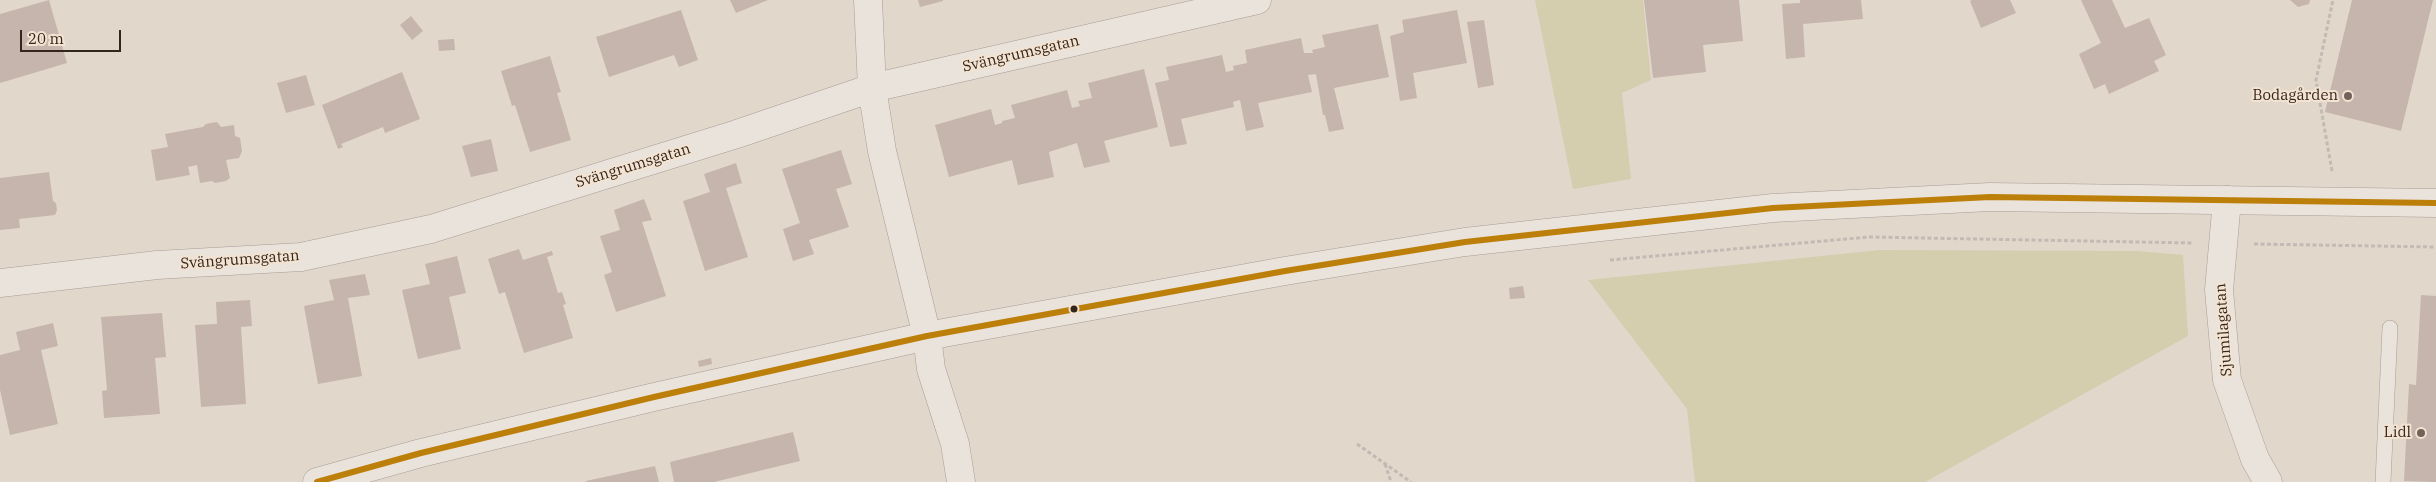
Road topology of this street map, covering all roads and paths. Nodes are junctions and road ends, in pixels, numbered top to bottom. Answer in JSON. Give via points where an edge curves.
{"nodes":[{"id":1,"x":868,"y":0,"type":"edge"},
{"id":2,"x":1257,"y":0,"type":"edge"},
{"id":3,"x":2333,"y":0,"type":"edge"},
{"id":4,"x":872,"y":88,"type":"junction"},
{"id":5,"x":2227,"y":200,"type":"junction"},
{"id":6,"x":2337,"y":200,"type":"junction"},
{"id":7,"x":2436,"y":203,"type":"edge"},
{"id":8,"x":2222,"y":244,"type":"junction"},
{"id":9,"x":2436,"y":247,"type":"edge"},
{"id":10,"x":1606,"y":260,"type":"dead end"},
{"id":11,"x":0,"y":283,"type":"edge"},
{"id":12,"x":2390,"y":328,"type":"dead end"},
{"id":13,"x":927,"y":336,"type":"junction"},
{"id":14,"x":1357,"y":444,"type":"dead end"},
{"id":15,"x":1385,"y":464,"type":"junction"},
{"id":16,"x":318,"y":482,"type":"edge"},
{"id":17,"x":961,"y":482,"type":"edge"},
{"id":18,"x":1391,"y":482,"type":"edge"},
{"id":19,"x":1411,"y":482,"type":"edge"},
{"id":20,"x":2268,"y":482,"type":"edge"},
{"id":21,"x":2383,"y":482,"type":"edge"}],
"edges":[{"from":1,"to":4,"type":"street"},
{"from":2,"to":4,"type":"street","name":"Svängrumsgatan"},
{"from":3,"to":6,"type":"path","via":[[2316,80]]},
{"from":4,"to":11,"type":"street","name":"Svängrumsgatan","via":[[431,230],[301,257],[157,265]]},
{"from":4,"to":13,"type":"street","via":[[882,151]]},
{"from":5,"to":6,"type":"street"},
{"from":5,"to":8,"type":"street","name":"Sjumilagatan"},
{"from":5,"to":13,"type":"street","via":[[1990,197],[1773,208],[1625,223],[1365,257]]},
{"from":6,"to":7,"type":"street"},
{"from":8,"to":9,"type":"path"},
{"from":8,"to":10,"type":"path","via":[[1869,237]]},
{"from":8,"to":20,"type":"street","name":"Sjumilagatan","via":[[2218,290],[2227,380],[2255,458]]},
{"from":12,"to":21,"type":"lane"},
{"from":13,"to":16,"type":"street","via":[[654,396],[421,453]]},
{"from":13,"to":17,"type":"street","via":[[930,369],[954,444]]},
{"from":14,"to":15,"type":"path"},
{"from":15,"to":18,"type":"path"},
{"from":15,"to":19,"type":"path"}]}
